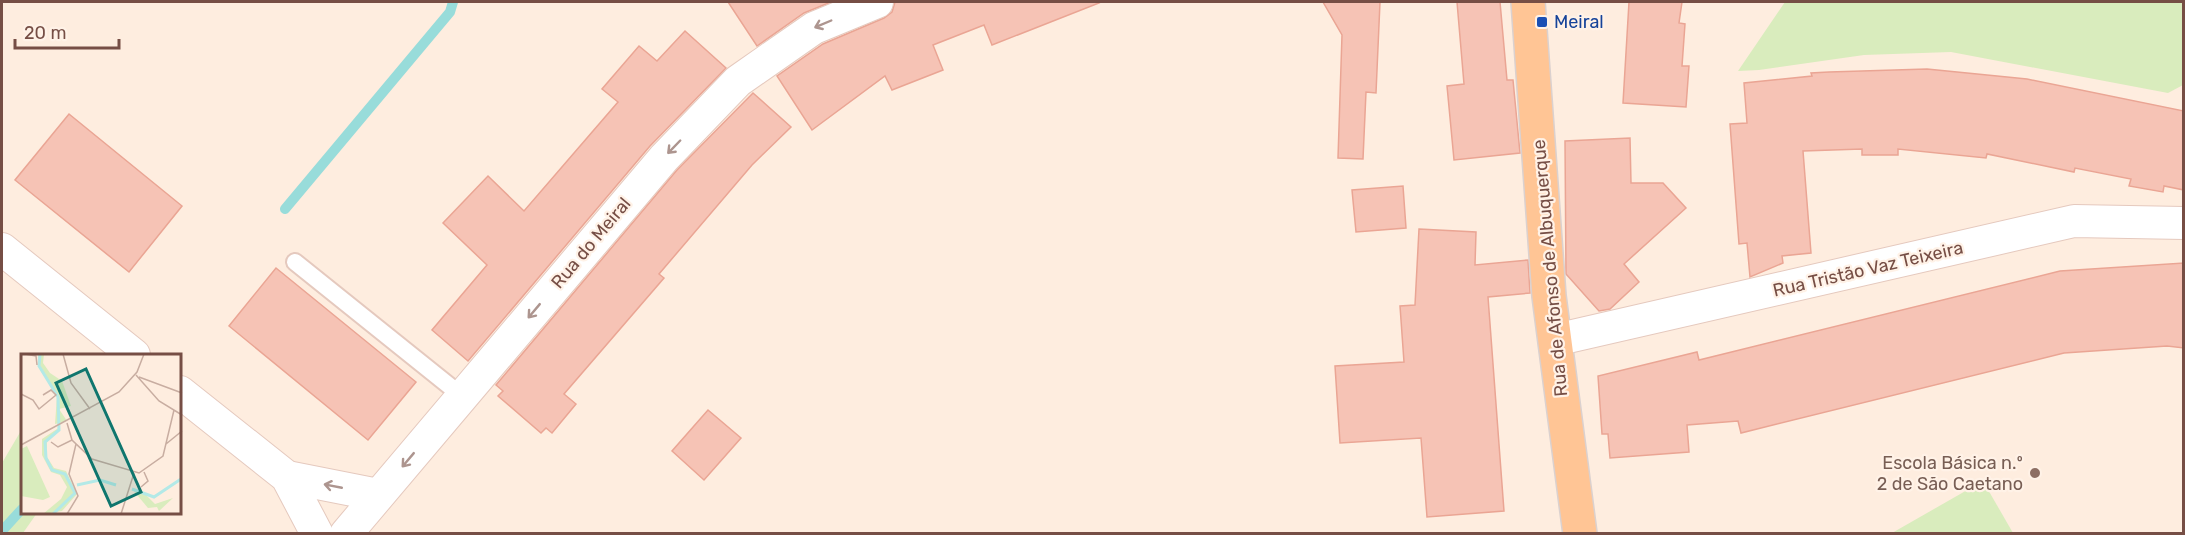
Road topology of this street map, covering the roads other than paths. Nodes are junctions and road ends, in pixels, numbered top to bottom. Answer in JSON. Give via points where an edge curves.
{"nodes":[{"id":1,"x":877,"y":2,"type":"edge"},
{"id":2,"x":1528,"y":2,"type":"edge"},
{"id":3,"x":2184,"y":223,"type":"edge"},
{"id":4,"x":2,"y":249,"type":"edge"},
{"id":5,"x":295,"y":262,"type":"dead end"},
{"id":6,"x":1555,"y":340,"type":"junction"},
{"id":7,"x":133,"y":354,"type":"edge"},
{"id":8,"x":182,"y":394,"type":"edge"},
{"id":9,"x":462,"y":396,"type":"junction"},
{"id":10,"x":287,"y":477,"type":"junction"},
{"id":11,"x":378,"y":495,"type":"junction"},
{"id":12,"x":317,"y":534,"type":"edge"},
{"id":13,"x":346,"y":534,"type":"edge"},
{"id":14,"x":1580,"y":534,"type":"edge"}],
"edges":[{"from":1,"to":9,"type":"street","name":"Rua do Meiral","one_way":true,"via":[[814,28],[738,81],[664,158]]},
{"from":2,"to":6,"type":"main road","name":"Rua de Afonso de Albuquerque"},
{"from":3,"to":6,"type":"street","name":"Rua Tristão Vaz Teixeira","via":[[2074,221]]},
{"from":4,"to":7,"type":"street"},
{"from":5,"to":9,"type":"lane"},
{"from":6,"to":14,"type":"main road","name":"Rua de Afonso de Albuquerque"},
{"from":8,"to":10,"type":"street"},
{"from":9,"to":11,"type":"street","name":"Rua do Meiral","one_way":true},
{"from":11,"to":10,"type":"street","one_way":true},
{"from":10,"to":12,"type":"street"},
{"from":11,"to":13,"type":"street","name":"Rua do Meiral"}]}
